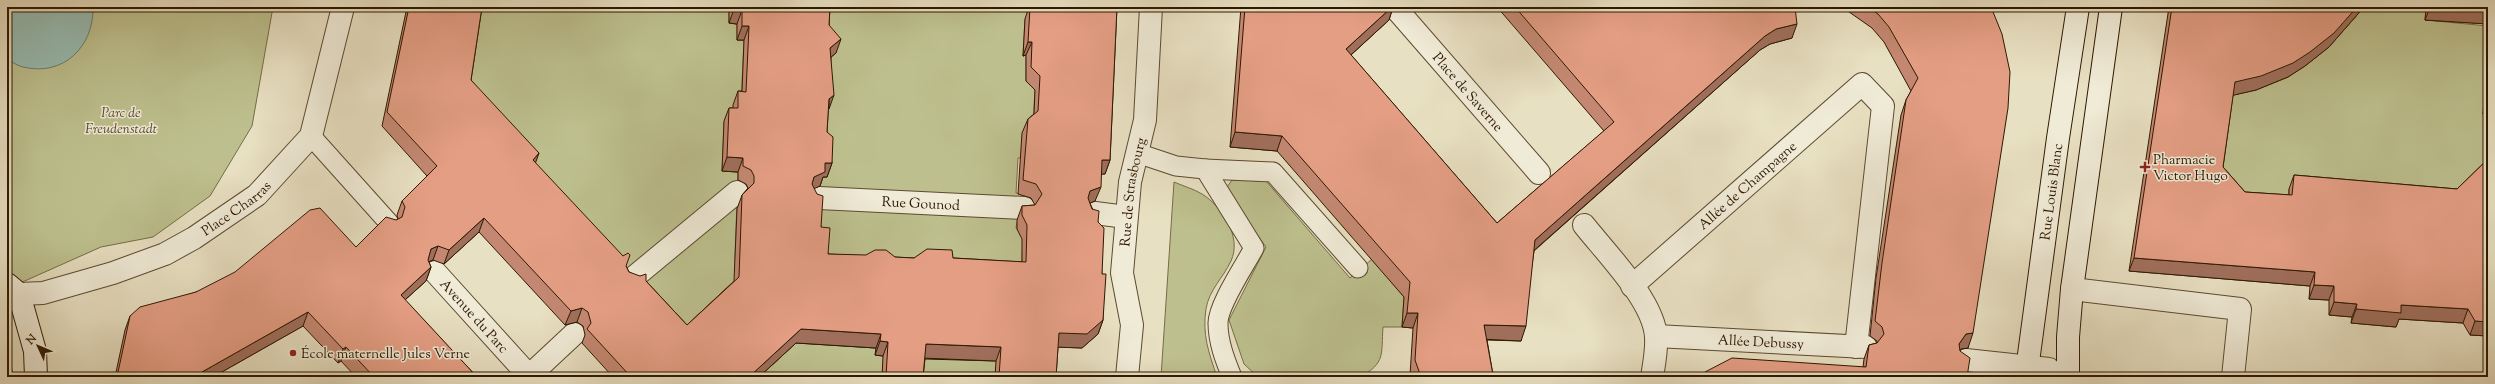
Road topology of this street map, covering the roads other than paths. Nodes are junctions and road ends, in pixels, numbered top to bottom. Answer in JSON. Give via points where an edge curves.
{"nodes":[{"id":1,"x":343,"y":7,"type":"edge"},
{"id":2,"x":1151,"y":7,"type":"edge"},
{"id":3,"x":2078,"y":7,"type":"edge"},
{"id":4,"x":2112,"y":7,"type":"edge"},
{"id":5,"x":1398,"y":11,"type":"dead end"},
{"id":6,"x":311,"y":136,"type":"junction"},
{"id":7,"x":1137,"y":153,"type":"junction"},
{"id":8,"x":1205,"y":169,"type":"junction"},
{"id":9,"x":1538,"y":173,"type":"dead end"},
{"id":10,"x":737,"y":192,"type":"dead end"},
{"id":11,"x":819,"y":198,"type":"edge"},
{"id":12,"x":1024,"y":208,"type":"edge"},
{"id":13,"x":1095,"y":213,"type":"edge"},
{"id":14,"x":1126,"y":217,"type":"junction"},
{"id":15,"x":388,"y":223,"type":"edge"},
{"id":16,"x":1584,"y":225,"type":"dead end"},
{"id":17,"x":1358,"y":268,"type":"dead end"},
{"id":18,"x":435,"y":272,"type":"dead end"},
{"id":19,"x":633,"y":278,"type":"edge"},
{"id":20,"x":1632,"y":286,"type":"junction"},
{"id":21,"x":13,"y":289,"type":"edge"},
{"id":22,"x":2072,"y":289,"type":"junction"},
{"id":23,"x":574,"y":334,"type":"dead end"},
{"id":24,"x":1656,"y":336,"type":"junction"},
{"id":25,"x":1861,"y":347,"type":"joint"},
{"id":26,"x":1966,"y":360,"type":"edge"},
{"id":27,"x":2026,"y":372,"type":"edge"},
{"id":28,"x":530,"y":376,"type":"edge"},
{"id":29,"x":36,"y":377,"type":"edge"},
{"id":30,"x":1127,"y":377,"type":"edge"},
{"id":31,"x":1232,"y":377,"type":"edge"},
{"id":32,"x":1652,"y":377,"type":"edge"},
{"id":33,"x":2049,"y":377,"type":"edge"},
{"id":34,"x":2068,"y":377,"type":"edge"},
{"id":35,"x":2233,"y":377,"type":"edge"}],
"edges":[{"from":1,"to":6,"type":"street","name":"Place Charras"},
{"from":2,"to":7,"type":"street","name":"Rue de Strasbourg","via":[[1145,120]]},
{"from":3,"to":27,"type":"street","name":"Rue Louis Blanc"},
{"from":4,"to":22,"type":"street"},
{"from":5,"to":9,"type":"street","name":"Place de Saverne"},
{"from":6,"to":15,"type":"lane"},
{"from":6,"to":21,"type":"street","name":"Place Charras","via":[[257,195],[194,238],[165,254],[113,273],[43,293]]},
{"from":7,"to":8,"type":"lane","via":[[1176,166]]},
{"from":7,"to":14,"type":"street","name":"Rue de Strasbourg"},
{"from":8,"to":17,"type":"lane","via":[[1273,172]]},
{"from":8,"to":31,"type":"lane","via":[[1254,248],[1230,291],[1218,322],[1221,348]]},
{"from":10,"to":19,"type":"street"},
{"from":11,"to":12,"type":"street","name":"Rue Gounod"},
{"from":13,"to":14,"type":"street"},
{"from":14,"to":30,"type":"street","name":"Rue de Strasbourg","via":[[1122,272],[1132,325]]},
{"from":16,"to":20,"type":"street"},
{"from":18,"to":28,"type":"street","name":"Avenue du Parc"},
{"from":20,"to":24,"type":"street","via":[[1648,312]]},
{"from":20,"to":25,"type":"street","name":"Allée de Champagne","via":[[1862,84],[1883,106]]},
{"from":21,"to":29,"type":"street","via":[[35,350]]},
{"from":22,"to":34,"type":"street"},
{"from":22,"to":35,"type":"street","via":[[2240,309]]},
{"from":23,"to":28,"type":"street"},
{"from":24,"to":25,"type":"street","name":"Allée Debussy"},
{"from":24,"to":32,"type":"street"},
{"from":26,"to":27,"type":"street"},
{"from":27,"to":33,"type":"street","via":[[2049,369]]}]}
